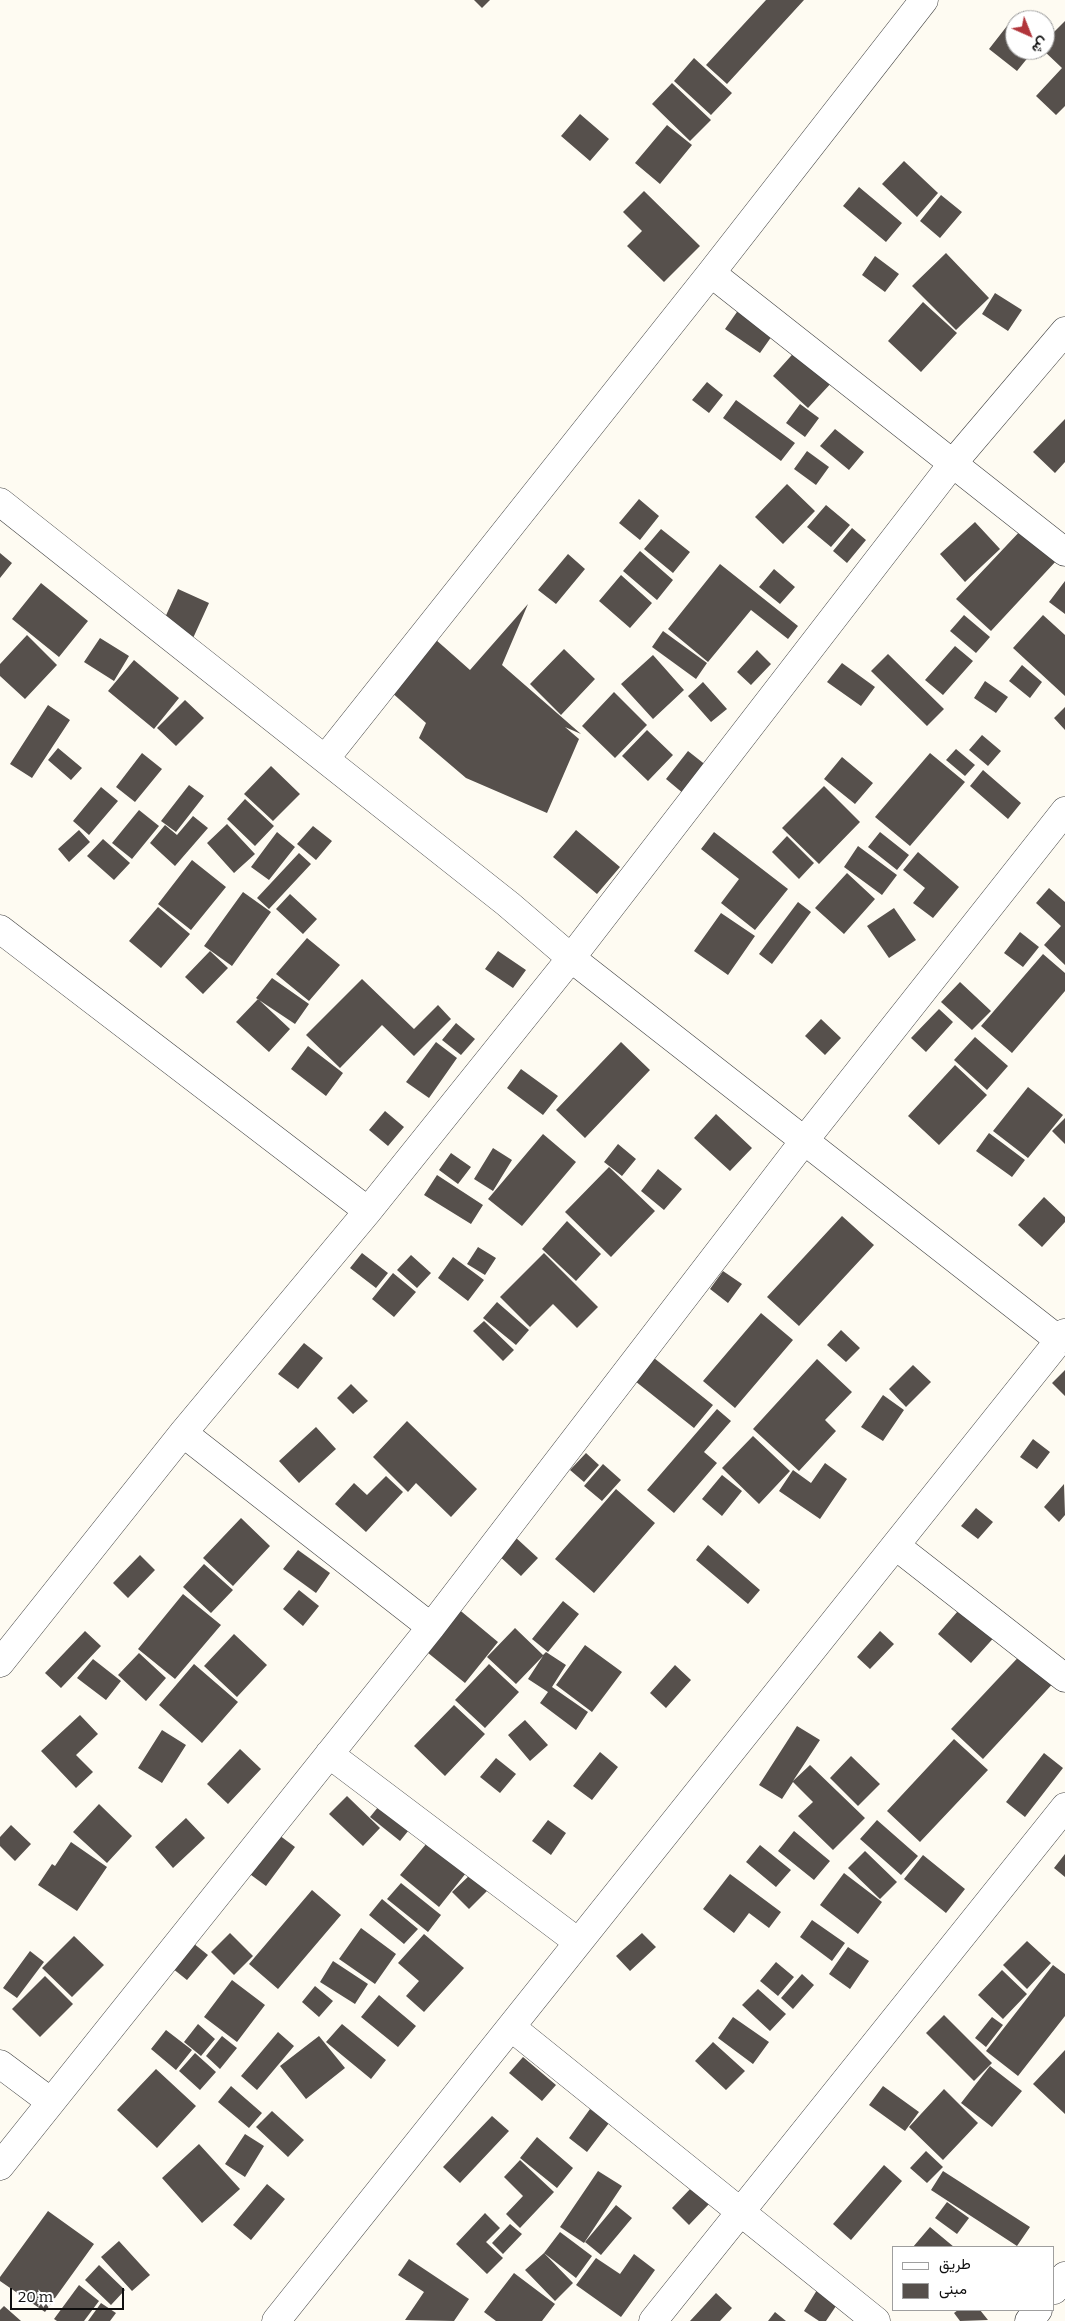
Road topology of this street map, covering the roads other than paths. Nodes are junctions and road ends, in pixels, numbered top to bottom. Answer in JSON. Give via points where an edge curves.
{"nodes":[{"id":1,"x":924,"y":0,"type":"edge"},
{"id":2,"x":711,"y":273,"type":"junction"},
{"id":3,"x":1065,"y":331,"type":"edge"},
{"id":4,"x":953,"y":463,"type":"junction"},
{"id":5,"x":1,"y":504,"type":"edge"},
{"id":6,"x":1065,"y":552,"type":"edge"},
{"id":7,"x":325,"y":759,"type":"junction"},
{"id":8,"x":1065,"y":811,"type":"edge"},
{"id":9,"x":4,"y":939,"type":"edge"},
{"id":10,"x":571,"y":958,"type":"junction"},
{"id":11,"x":804,"y":1141,"type":"junction"},
{"id":12,"x":368,"y":1211,"type":"junction"},
{"id":13,"x":1062,"y":1337,"type":"edge"},
{"id":14,"x":183,"y":1434,"type":"junction"},
{"id":15,"x":896,"y":1546,"type":"junction"},
{"id":16,"x":431,"y":1627,"type":"junction"},
{"id":17,"x":0,"y":1663,"type":"edge"},
{"id":18,"x":1065,"y":1678,"type":"edge"},
{"id":19,"x":329,"y":1754,"type":"junction"},
{"id":20,"x":1065,"y":1807,"type":"edge"},
{"id":21,"x":578,"y":1942,"type":"junction"},
{"id":22,"x":511,"y":2027,"type":"junction"},
{"id":23,"x":0,"y":2064,"type":"edge"},
{"id":24,"x":51,"y":2102,"type":"junction"},
{"id":25,"x":0,"y":2166,"type":"edge"},
{"id":26,"x":742,"y":2211,"type":"junction"},
{"id":27,"x":1065,"y":2276,"type":"edge"},
{"id":28,"x":1055,"y":2289,"type":"edge"},
{"id":29,"x":1037,"y":2311,"type":"edge"},
{"id":30,"x":276,"y":2321,"type":"edge"},
{"id":31,"x":654,"y":2321,"type":"edge"},
{"id":32,"x":876,"y":2321,"type":"edge"},
{"id":33,"x":1029,"y":2321,"type":"edge"}],
"edges":[{"from":1,"to":2,"type":"street"},
{"from":2,"to":4,"type":"street"},
{"from":2,"to":7,"type":"street"},
{"from":3,"to":4,"type":"street"},
{"from":4,"to":6,"type":"street"},
{"from":4,"to":10,"type":"street"},
{"from":5,"to":7,"type":"street"},
{"from":7,"to":10,"type":"street"},
{"from":8,"to":11,"type":"street"},
{"from":9,"to":12,"type":"street"},
{"from":10,"to":11,"type":"street"},
{"from":10,"to":12,"type":"street"},
{"from":11,"to":13,"type":"street"},
{"from":11,"to":16,"type":"street"},
{"from":12,"to":14,"type":"street"},
{"from":13,"to":15,"type":"street"},
{"from":14,"to":16,"type":"street"},
{"from":14,"to":17,"type":"street"},
{"from":15,"to":18,"type":"street"},
{"from":15,"to":21,"type":"street"},
{"from":16,"to":19,"type":"street"},
{"from":19,"to":21,"type":"street"},
{"from":19,"to":24,"type":"street"},
{"from":20,"to":26,"type":"street"},
{"from":21,"to":22,"type":"street"},
{"from":22,"to":26,"type":"street"},
{"from":22,"to":30,"type":"street"},
{"from":23,"to":24,"type":"street"},
{"from":24,"to":25,"type":"street"},
{"from":26,"to":31,"type":"street"},
{"from":26,"to":32,"type":"street"},
{"from":27,"to":28,"type":"street"},
{"from":29,"to":33,"type":"street"}]}
